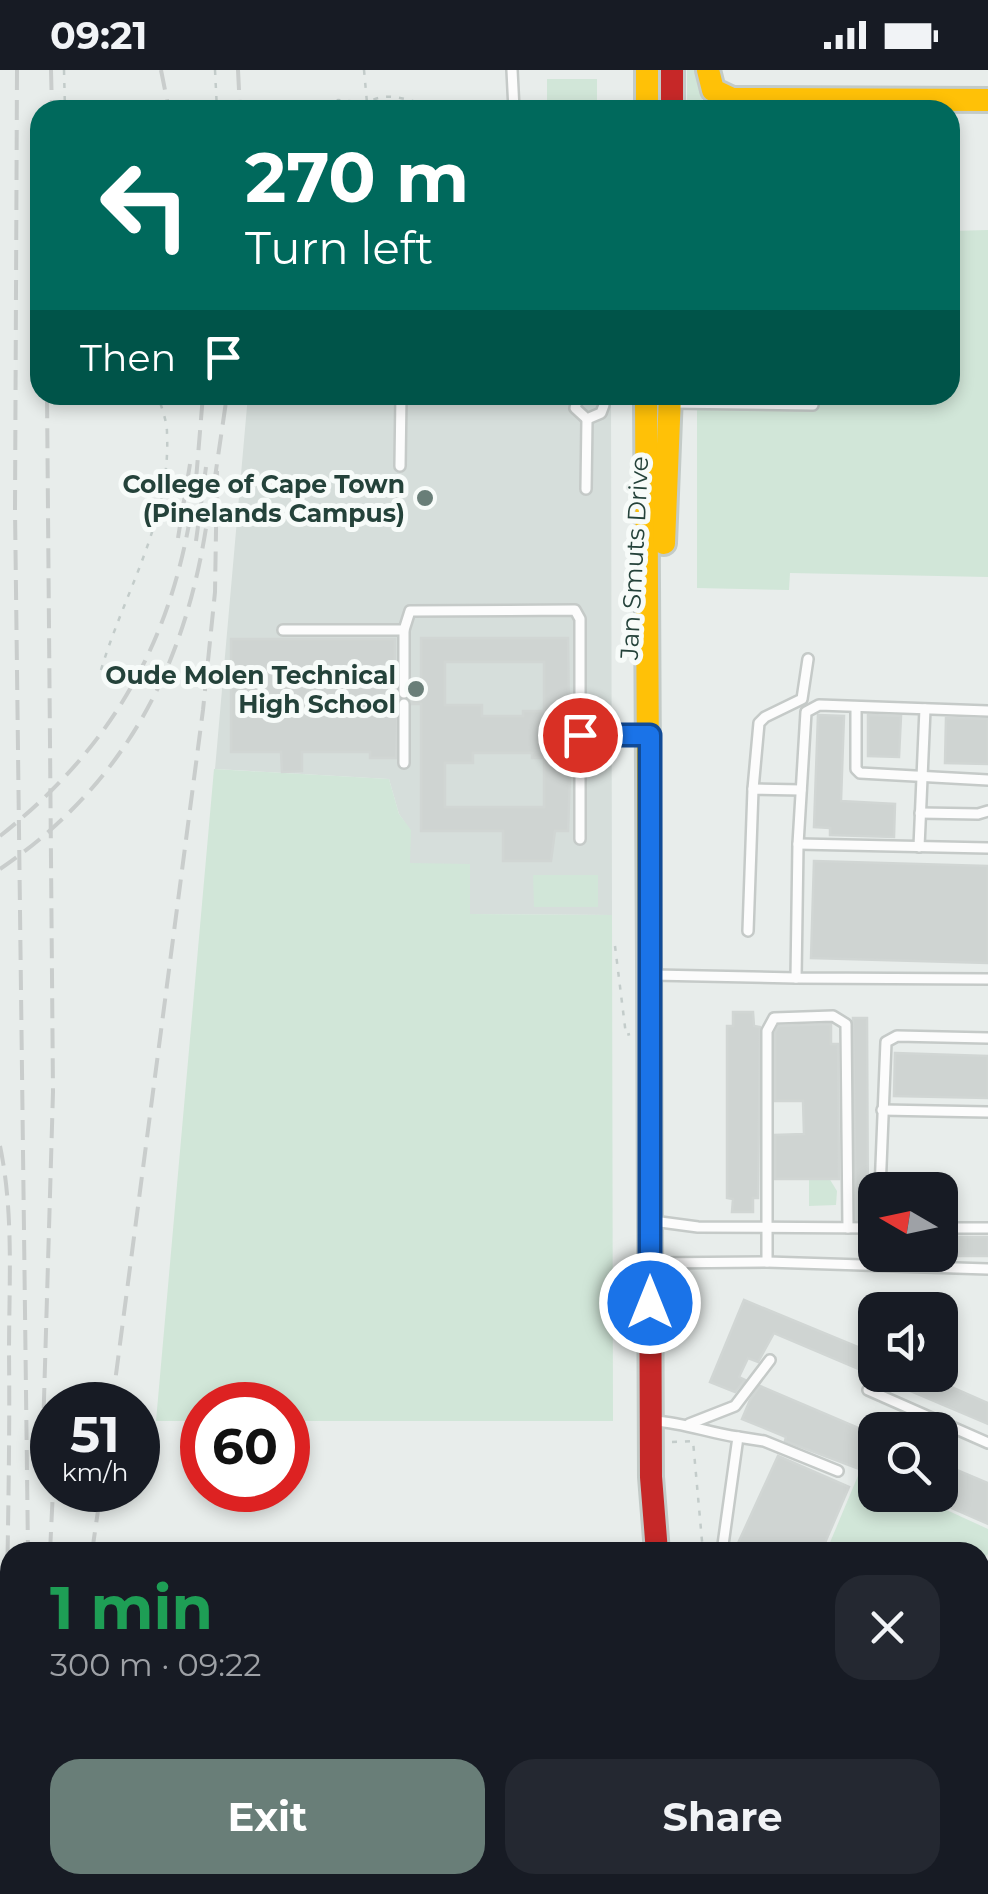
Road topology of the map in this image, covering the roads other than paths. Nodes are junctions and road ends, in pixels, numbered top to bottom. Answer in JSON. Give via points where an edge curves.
{"nodes":[{"id":1,"x":512,"y":70,"type":"edge"},
{"id":2,"x":647,"y":70,"type":"edge"},
{"id":3,"x":672,"y":70,"type":"edge"},
{"id":4,"x":709,"y":79,"type":"edge"},
{"id":5,"x":514,"y":100,"type":"edge"},
{"id":6,"x":647,"y":100,"type":"edge"},
{"id":7,"x":672,"y":100,"type":"edge"},
{"id":8,"x":988,"y":100,"type":"edge"},
{"id":9,"x":400,"y":405,"type":"edge"},
{"id":10,"x":576,"y":405,"type":"edge"},
{"id":11,"x":604,"y":405,"type":"edge"},
{"id":12,"x":646,"y":405,"type":"edge"},
{"id":13,"x":670,"y":405,"type":"edge"},
{"id":14,"x":587,"y":419,"type":"junction"},
{"id":15,"x":400,"y":466,"type":"dead end"},
{"id":16,"x":586,"y":489,"type":"dead end"},
{"id":17,"x":283,"y":630,"type":"dead end"},
{"id":18,"x":404,"y":630,"type":"junction"},
{"id":19,"x":808,"y":660,"type":"dead end"},
{"id":20,"x":404,"y":692,"type":"dead end"},
{"id":21,"x":404,"y":704,"type":"dead end"},
{"id":22,"x":856,"y":706,"type":"junction"},
{"id":23,"x":925,"y":709,"type":"junction"},
{"id":24,"x":988,"y":711,"type":"edge"},
{"id":25,"x":650,"y":729,"type":"junction"},
{"id":26,"x":580,"y":735,"type":"junction"},
{"id":27,"x":404,"y":764,"type":"dead end"},
{"id":28,"x":922,"y":776,"type":"junction"},
{"id":29,"x":988,"y":780,"type":"edge"},
{"id":30,"x":753,"y":788,"type":"junction"},
{"id":31,"x":801,"y":790,"type":"junction"},
{"id":32,"x":988,"y":811,"type":"edge"},
{"id":33,"x":920,"y":813,"type":"junction"},
{"id":34,"x":580,"y":839,"type":"dead end"},
{"id":35,"x":798,"y":844,"type":"junction"},
{"id":36,"x":919,"y":846,"type":"junction"},
{"id":37,"x":988,"y":848,"type":"edge"},
{"id":38,"x":748,"y":931,"type":"dead end"},
{"id":39,"x":650,"y":976,"type":"junction"},
{"id":40,"x":796,"y":978,"type":"junction"},
{"id":41,"x":988,"y":979,"type":"edge"},
{"id":42,"x":988,"y":1038,"type":"edge"},
{"id":43,"x":882,"y":1110,"type":"junction"},
{"id":44,"x":988,"y":1112,"type":"edge"},
{"id":45,"x":880,"y":1172,"type":"edge"},
{"id":46,"x":650,"y":1220,"type":"junction"},
{"id":47,"x":767,"y":1227,"type":"junction"},
{"id":48,"x":848,"y":1228,"type":"junction"},
{"id":49,"x":858,"y":1228,"type":"edge"},
{"id":50,"x":958,"y":1228,"type":"edge"},
{"id":51,"x":988,"y":1228,"type":"edge"},
{"id":52,"x":767,"y":1262,"type":"junction"},
{"id":53,"x":650,"y":1264,"type":"junction"},
{"id":54,"x":988,"y":1270,"type":"edge"},
{"id":55,"x":770,"y":1360,"type":"dead end"},
{"id":56,"x":873,"y":1392,"type":"edge"},
{"id":57,"x":651,"y":1420,"type":"junction"},
{"id":58,"x":689,"y":1424,"type":"junction"},
{"id":59,"x":738,"y":1437,"type":"junction"},
{"id":60,"x":988,"y":1443,"type":"edge"},
{"id":61,"x":838,"y":1471,"type":"dead end"},
{"id":62,"x":657,"y":1542,"type":"edge"},
{"id":63,"x":723,"y":1542,"type":"edge"}],
"edges":[{"from":1,"to":5,"type":"lane"},
{"from":2,"to":6,"type":"main road"},
{"from":3,"to":7,"type":"main road"},
{"from":4,"to":8,"type":"main road","via":[[718,96],[732,99]]},
{"from":9,"to":15,"type":"lane"},
{"from":10,"to":14,"type":"lane"},
{"from":11,"to":14,"type":"lane"},
{"from":12,"to":25,"type":"main road","name":"Jan Smuts Drive"},
{"from":13,"to":25,"type":"main road","name":"Jan Smuts Drive"},
{"from":14,"to":16,"type":"lane"},
{"from":17,"to":18,"type":"lane"},
{"from":18,"to":20,"type":"lane"},
{"from":18,"to":26,"type":"lane","via":[[406,615],[416,609],[575,610]]},
{"from":19,"to":30,"type":"lane","via":[[802,699],[758,723]]},
{"from":21,"to":27,"type":"lane"},
{"from":22,"to":23,"type":"lane"},
{"from":22,"to":28,"type":"lane","via":[[858,772]]},
{"from":22,"to":31,"type":"lane","via":[[819,705],[806,712]]},
{"from":23,"to":24,"type":"lane"},
{"from":23,"to":28,"type":"lane"},
{"from":25,"to":26,"type":"lane"},
{"from":25,"to":39,"type":"main road","name":"Jan Smuts Drive"},
{"from":26,"to":34,"type":"lane"},
{"from":28,"to":29,"type":"lane"},
{"from":28,"to":33,"type":"lane"},
{"from":30,"to":31,"type":"lane"},
{"from":30,"to":38,"type":"lane"},
{"from":31,"to":35,"type":"lane"},
{"from":32,"to":33,"type":"lane"},
{"from":33,"to":36,"type":"lane"},
{"from":35,"to":36,"type":"lane"},
{"from":35,"to":40,"type":"lane"},
{"from":36,"to":37,"type":"lane"},
{"from":39,"to":40,"type":"lane"},
{"from":39,"to":46,"type":"main road","name":"Jan Smuts Drive"},
{"from":40,"to":41,"type":"lane"},
{"from":42,"to":43,"type":"lane","via":[[890,1039],[884,1047]]},
{"from":43,"to":44,"type":"lane"},
{"from":43,"to":45,"type":"lane"},
{"from":46,"to":47,"type":"lane"},
{"from":46,"to":53,"type":"main road","name":"Jan Smuts Drive"},
{"from":47,"to":48,"type":"lane"},
{"from":47,"to":48,"type":"lane","via":[[769,1024],[781,1016],[833,1016],[848,1031]]},
{"from":47,"to":52,"type":"lane"},
{"from":48,"to":49,"type":"lane"},
{"from":50,"to":51,"type":"lane"},
{"from":52,"to":53,"type":"lane"},
{"from":52,"to":54,"type":"lane"},
{"from":53,"to":57,"type":"main road","name":"Jan Smuts Drive"},
{"from":55,"to":58,"type":"lane","via":[[735,1406]]},
{"from":56,"to":60,"type":"lane"},
{"from":57,"to":58,"type":"lane"},
{"from":57,"to":62,"type":"main road","name":"Jan Smuts Drive"},
{"from":58,"to":59,"type":"lane"},
{"from":59,"to":61,"type":"lane"},
{"from":59,"to":63,"type":"lane"}]}
